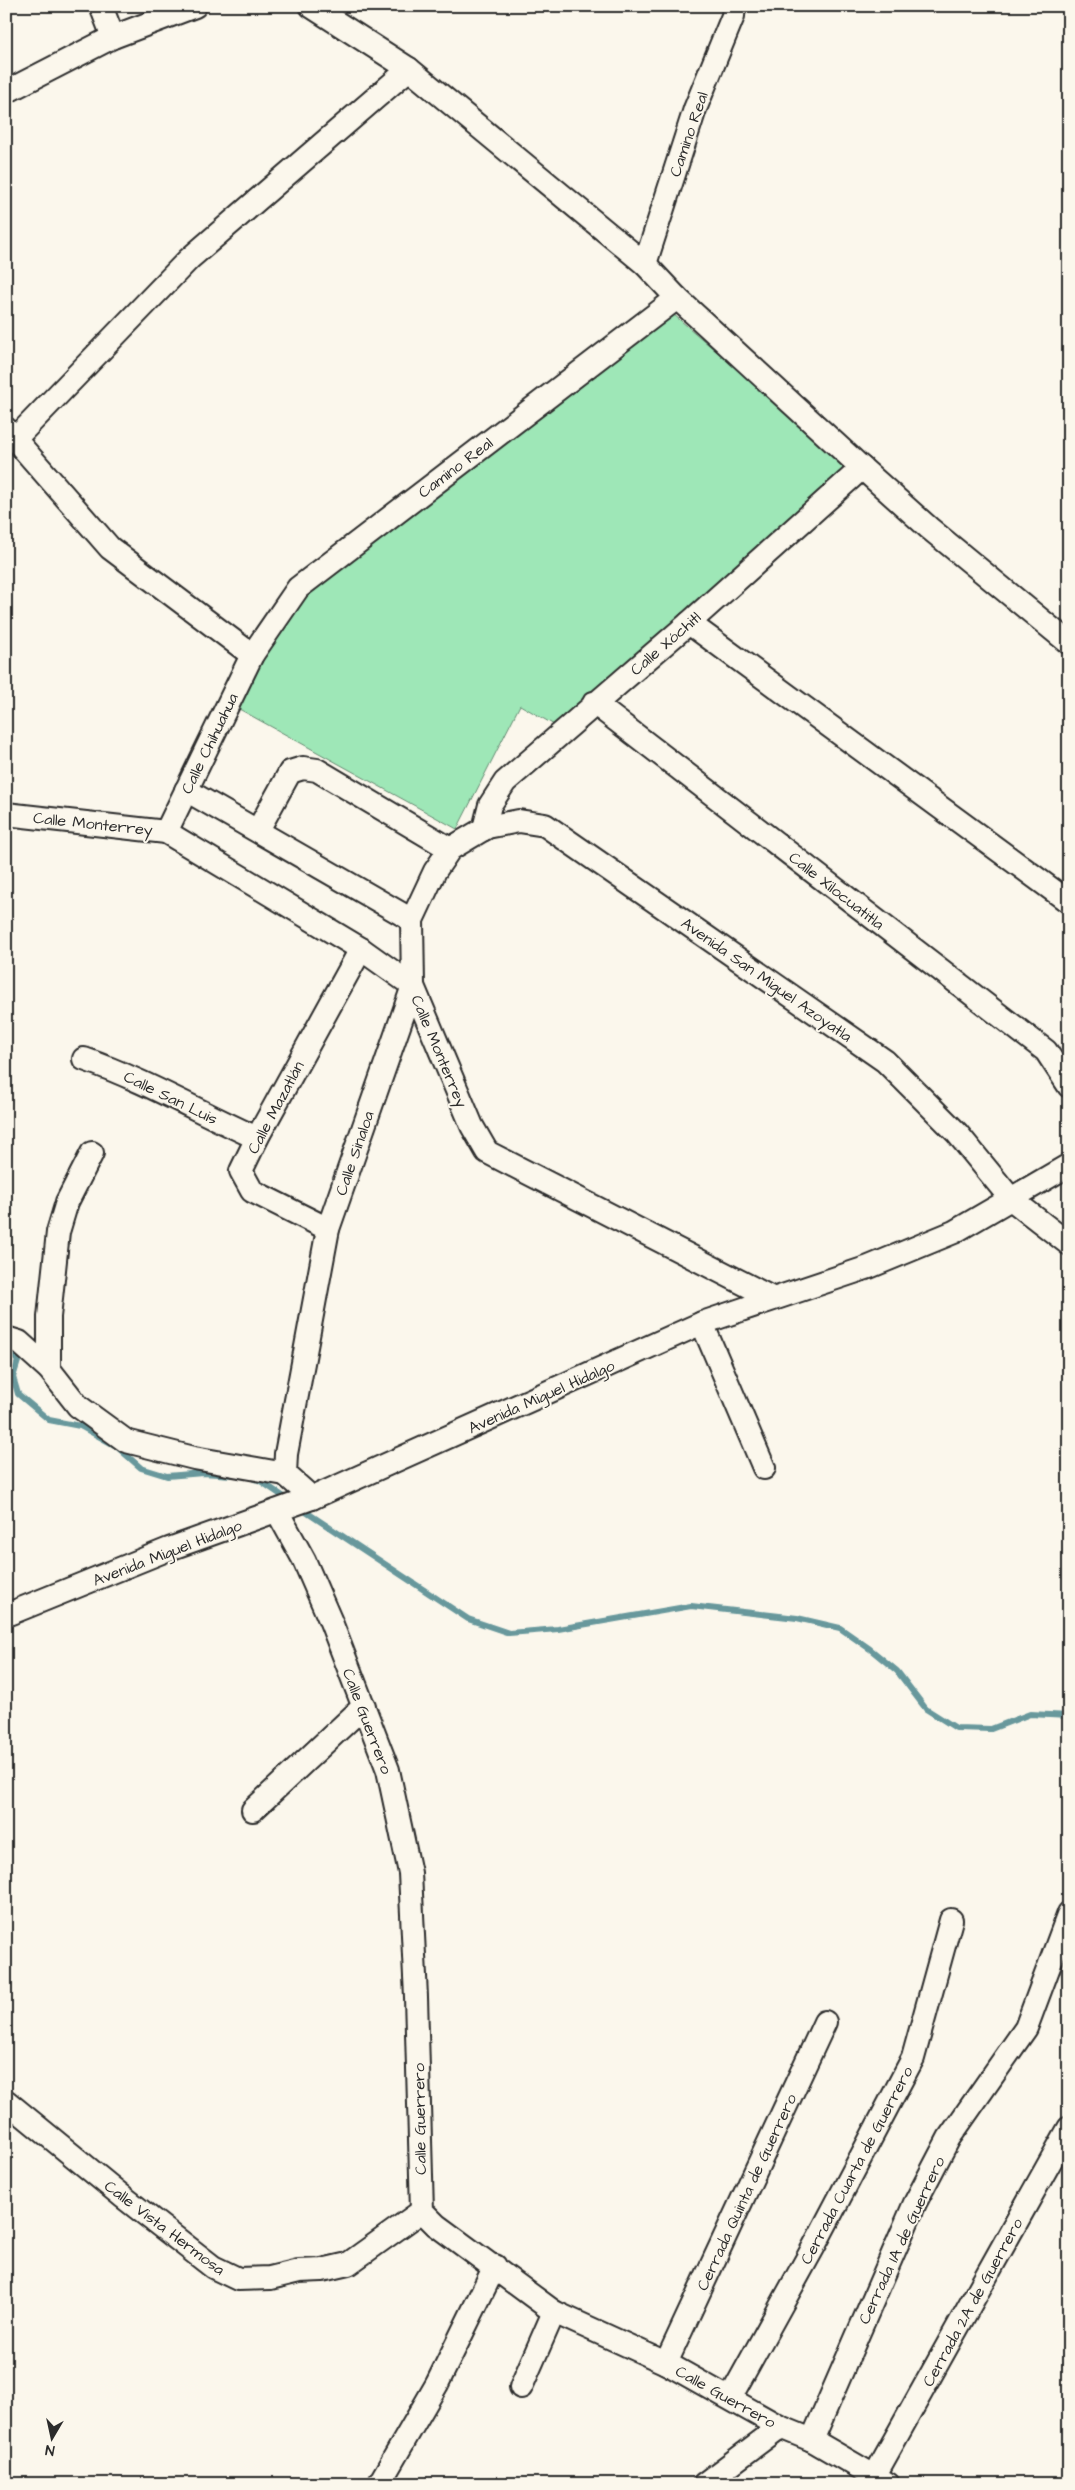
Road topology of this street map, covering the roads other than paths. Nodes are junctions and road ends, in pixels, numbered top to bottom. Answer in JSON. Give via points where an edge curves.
{"nodes":[{"id":1,"x":101,"y":6,"type":"edge"},
{"id":2,"x":195,"y":6,"type":"edge"},
{"id":3,"x":312,"y":6,"type":"edge"},
{"id":4,"x":734,"y":6,"type":"edge"},
{"id":5,"x":113,"y":37,"type":"junction"},
{"id":6,"x":409,"y":70,"type":"junction"},
{"id":7,"x":6,"y":92,"type":"edge"},
{"id":8,"x":646,"y":264,"type":"junction"},
{"id":9,"x":677,"y":298,"type":"junction"},
{"id":10,"x":11,"y":434,"type":"edge"},
{"id":11,"x":862,"y":468,"type":"junction"},
{"id":12,"x":689,"y":623,"type":"junction"},
{"id":13,"x":1069,"y":642,"type":"edge"},
{"id":14,"x":252,"y":655,"type":"junction"},
{"id":15,"x":594,"y":704,"type":"junction"},
{"id":16,"x":186,"y":790,"type":"junction"},
{"id":17,"x":6,"y":814,"type":"edge"},
{"id":18,"x":486,"y":828,"type":"junction"},
{"id":19,"x":258,"y":830,"type":"junction"},
{"id":20,"x":166,"y":832,"type":"junction"},
{"id":21,"x":450,"y":849,"type":"junction"},
{"id":22,"x":1069,"y":902,"type":"edge"},
{"id":23,"x":412,"y":920,"type":"junction"},
{"id":24,"x":361,"y":948,"type":"junction"},
{"id":25,"x":413,"y":986,"type":"junction"},
{"id":26,"x":84,"y":1059,"type":"dead end"},
{"id":27,"x":1069,"y":1086,"type":"edge"},
{"id":28,"x":257,"y":1138,"type":"junction"},
{"id":29,"x":92,"y":1153,"type":"dead end"},
{"id":30,"x":1069,"y":1165,"type":"edge"},
{"id":31,"x":1011,"y":1199,"type":"junction"},
{"id":32,"x":328,"y":1229,"type":"junction"},
{"id":33,"x":1069,"y":1244,"type":"edge"},
{"id":34,"x":772,"y":1298,"type":"junction"},
{"id":35,"x":702,"y":1323,"type":"junction"},
{"id":36,"x":6,"y":1338,"type":"edge"},
{"id":37,"x":50,"y":1369,"type":"junction"},
{"id":38,"x":764,"y":1468,"type":"dead end"},
{"id":39,"x":285,"y":1474,"type":"junction"},
{"id":40,"x":312,"y":1498,"type":"junction"},
{"id":41,"x":277,"y":1511,"type":"junction"},
{"id":42,"x":6,"y":1615,"type":"edge"},
{"id":43,"x":364,"y":1706,"type":"junction"},
{"id":44,"x":253,"y":1810,"type":"dead end"},
{"id":45,"x":1069,"y":1914,"type":"edge"},
{"id":46,"x":951,"y":1920,"type":"dead end"},
{"id":47,"x":825,"y":2022,"type":"dead end"},
{"id":48,"x":6,"y":2101,"type":"edge"},
{"id":49,"x":1069,"y":2128,"type":"edge"},
{"id":50,"x":422,"y":2211,"type":"junction"},
{"id":51,"x":495,"y":2266,"type":"junction"},
{"id":52,"x":554,"y":2312,"type":"junction"},
{"id":53,"x":666,"y":2363,"type":"junction"},
{"id":54,"x":522,"y":2386,"type":"dead end"},
{"id":55,"x":730,"y":2398,"type":"junction"},
{"id":56,"x":780,"y":2427,"type":"junction"},
{"id":57,"x":812,"y":2440,"type":"junction"},
{"id":58,"x":882,"y":2479,"type":"edge"},
{"id":59,"x":379,"y":2484,"type":"edge"},
{"id":60,"x":704,"y":2484,"type":"edge"}],
"edges":[{"from":1,"to":5,"type":"street"},
{"from":2,"to":5,"type":"street"},
{"from":3,"to":6,"type":"street"},
{"from":4,"to":8,"type":"street","name":"Camino Real","via":[[733,16],[695,109]]},
{"from":5,"to":7,"type":"street"},
{"from":6,"to":8,"type":"street"},
{"from":6,"to":10,"type":"street","via":[[189,259]]},
{"from":8,"to":9,"type":"street"},
{"from":9,"to":11,"type":"street"},
{"from":9,"to":14,"type":"street","name":"Camino Real","via":[[298,588]]},
{"from":10,"to":14,"type":"street","via":[[110,548]]},
{"from":11,"to":12,"type":"street","name":"Calle Xóchitl"},
{"from":11,"to":13,"type":"street","via":[[929,528]]},
{"from":12,"to":15,"type":"street","name":"Calle Xóchitl"},
{"from":12,"to":22,"type":"street"},
{"from":14,"to":16,"type":"street","name":"Calle Chihuahua"},
{"from":15,"to":18,"type":"street","name":"Calle Xóchitl","via":[[505,782],[490,805]]},
{"from":15,"to":27,"type":"street","name":"Calle Xilocuatitla","via":[[1046,1051]]},
{"from":16,"to":19,"type":"street"},
{"from":16,"to":20,"type":"street","name":"Calle Chihuahua"},
{"from":17,"to":20,"type":"street","name":"Calle Monterrey"},
{"from":18,"to":21,"type":"street","name":"Calle Sinaloa"},
{"from":18,"to":31,"type":"street","name":"Avenida San Miguel Azoyatla","via":[[519,821],[545,825],[885,1061],[957,1133]]},
{"from":19,"to":21,"type":"street","via":[[290,772],[303,768],[317,770]]},
{"from":19,"to":23,"type":"street"},
{"from":20,"to":24,"type":"street","name":"Calle Monterrey"},
{"from":21,"to":23,"type":"street","name":"Calle Sinaloa","via":[[435,871]]},
{"from":23,"to":25,"type":"street","name":"Calle Sinaloa"},
{"from":24,"to":25,"type":"street","name":"Calle Monterrey"},
{"from":24,"to":28,"type":"street","name":"Calle Mazatlán"},
{"from":25,"to":32,"type":"street","name":"Calle Sinaloa"},
{"from":25,"to":34,"type":"street","name":"Calle Monterrey","via":[[472,1126],[488,1152]]},
{"from":26,"to":28,"type":"street","name":"Calle San Luis","via":[[124,1073]]},
{"from":28,"to":32,"type":"street","name":"Calle Mazatlán","via":[[241,1171],[252,1191]]},
{"from":29,"to":37,"type":"street","via":[[68,1202],[58,1232],[49,1317]]},
{"from":30,"to":31,"type":"street","name":"Avenida Miguel Hidalgo"},
{"from":31,"to":33,"type":"street","name":"Avenida San Miguel Azoyatla"},
{"from":31,"to":34,"type":"street","name":"Avenida Miguel Hidalgo","via":[[954,1232],[869,1267]]},
{"from":32,"to":39,"type":"street","name":"Calle Sinaloa","via":[[290,1426]]},
{"from":34,"to":35,"type":"street","name":"Avenida Miguel Hidalgo"},
{"from":35,"to":38,"type":"street"},
{"from":35,"to":40,"type":"street","name":"Avenida Miguel Hidalgo"},
{"from":36,"to":37,"type":"street","via":[[19,1342]]},
{"from":37,"to":39,"type":"street","via":[[78,1406],[126,1441],[194,1458]]},
{"from":39,"to":40,"type":"street"},
{"from":40,"to":41,"type":"street","name":"Avenida Miguel Hidalgo"},
{"from":41,"to":42,"type":"street","name":"Avenida Miguel Hidalgo","via":[[169,1549]]},
{"from":41,"to":43,"type":"street","name":"Calle Guerrero","via":[[304,1560]]},
{"from":43,"to":44,"type":"street"},
{"from":43,"to":50,"type":"street","name":"Calle Guerrero","via":[[388,1770],[410,1873]]},
{"from":45,"to":57,"type":"street","name":"Cerrada 1A de Guerrero","via":[[1026,2028],[949,2138],[915,2203]]},
{"from":46,"to":55,"type":"street","name":"Cerrada Cuarta de Guerrero","via":[[913,2058]]},
{"from":47,"to":53,"type":"street","name":"Cerrada Quinta de Guerrero"},
{"from":48,"to":50,"type":"street","name":"Calle Vista Hermosa","via":[[214,2267],[238,2280],[270,2278],[348,2264]]},
{"from":49,"to":58,"type":"street","name":"Cerrada 2A de Guerrero"},
{"from":50,"to":51,"type":"street","name":"Calle Guerrero","via":[[436,2225]]},
{"from":51,"to":52,"type":"street","name":"Calle Guerrero"},
{"from":51,"to":59,"type":"street","via":[[437,2384]]},
{"from":52,"to":53,"type":"street","name":"Calle Guerrero"},
{"from":52,"to":54,"type":"street"},
{"from":53,"to":55,"type":"street","name":"Calle Guerrero"},
{"from":55,"to":56,"type":"street","name":"Calle Guerrero"},
{"from":56,"to":57,"type":"street","name":"Calle Guerrero"},
{"from":56,"to":60,"type":"street"},
{"from":57,"to":58,"type":"street","name":"Calle Guerrero"}]}
